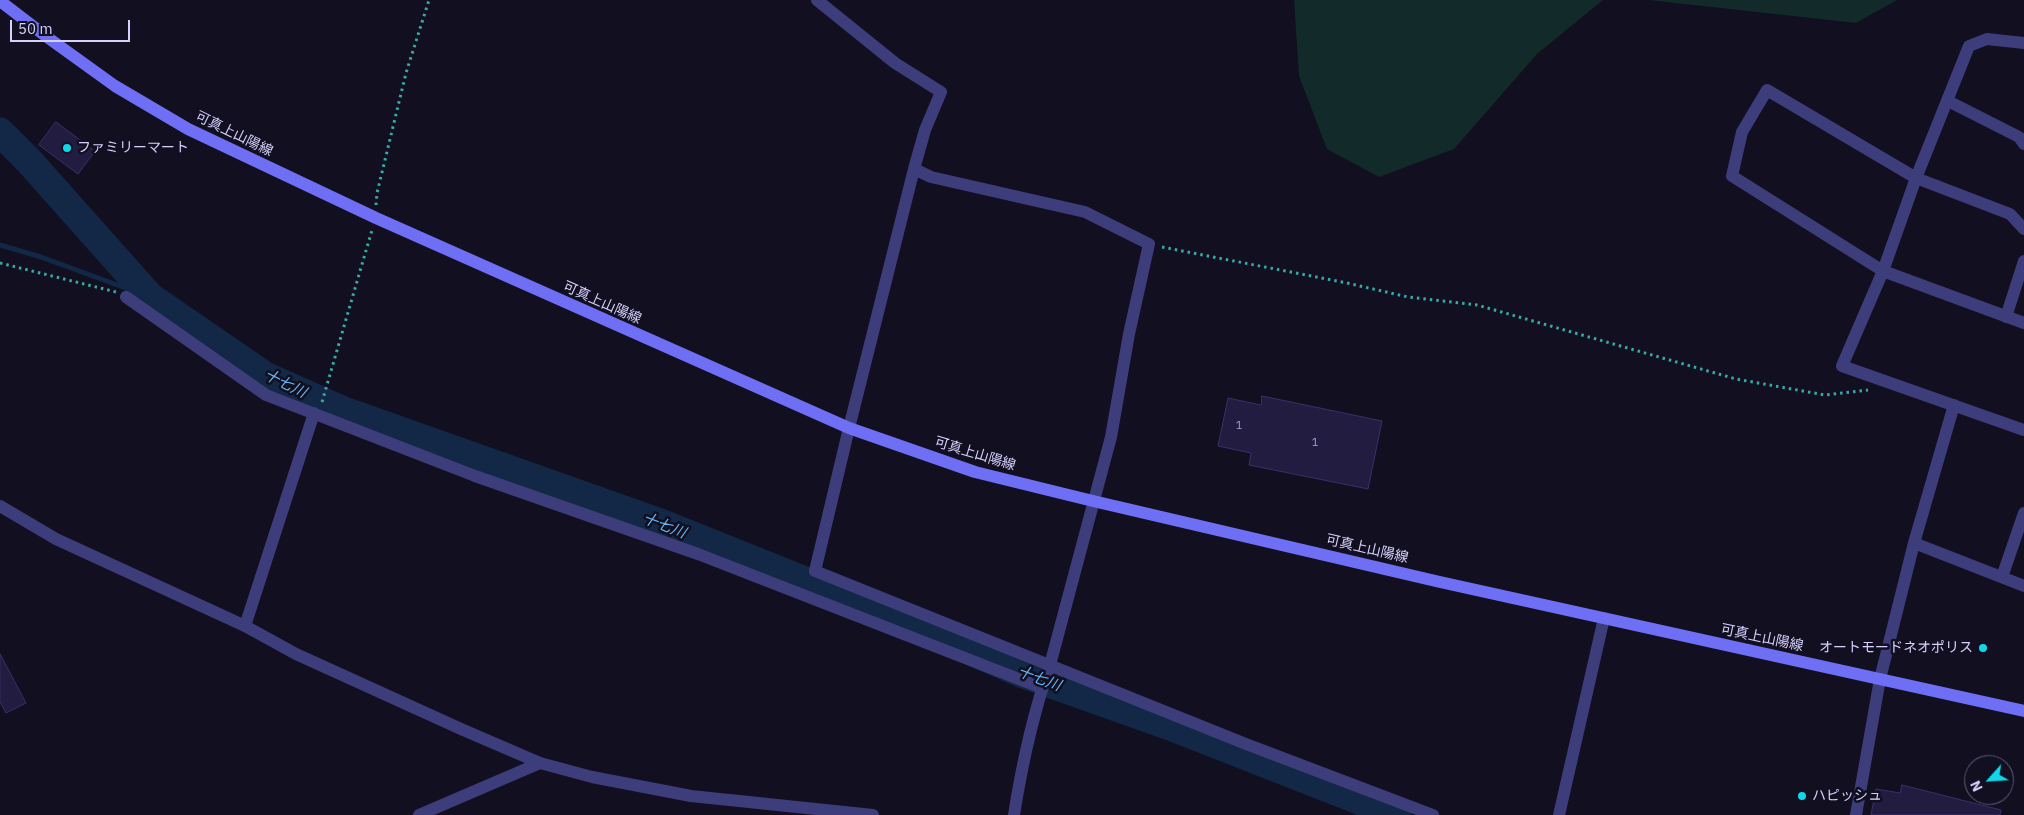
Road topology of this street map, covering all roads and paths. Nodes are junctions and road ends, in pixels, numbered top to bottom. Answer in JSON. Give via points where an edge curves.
{"nodes":[{"id":1,"x":429,"y":0,"type":"edge"},
{"id":2,"x":817,"y":0,"type":"edge"},
{"id":3,"x":0,"y":1,"type":"edge"},
{"id":4,"x":2024,"y":43,"type":"edge"},
{"id":5,"x":1948,"y":101,"type":"junction"},
{"id":6,"x":2024,"y":144,"type":"edge"},
{"id":7,"x":914,"y":169,"type":"junction"},
{"id":8,"x":1916,"y":178,"type":"junction"},
{"id":9,"x":376,"y":218,"type":"junction"},
{"id":10,"x":2024,"y":229,"type":"edge"},
{"id":11,"x":1149,"y":244,"type":"junction"},
{"id":12,"x":2024,"y":261,"type":"edge"},
{"id":13,"x":0,"y":263,"type":"edge"},
{"id":14,"x":1883,"y":271,"type":"junction"},
{"id":15,"x":126,"y":297,"type":"joint"},
{"id":16,"x":2006,"y":317,"type":"junction"},
{"id":17,"x":2024,"y":323,"type":"edge"},
{"id":18,"x":1881,"y":379,"type":"junction"},
{"id":19,"x":323,"y":397,"type":"dead end"},
{"id":20,"x":1954,"y":405,"type":"junction"},
{"id":21,"x":314,"y":413,"type":"junction"},
{"id":22,"x":849,"y":428,"type":"junction"},
{"id":23,"x":2024,"y":430,"type":"edge"},
{"id":24,"x":1094,"y":501,"type":"junction"},
{"id":25,"x":0,"y":506,"type":"edge"},
{"id":26,"x":2024,"y":513,"type":"edge"},
{"id":27,"x":1914,"y":543,"type":"junction"},
{"id":28,"x":2002,"y":577,"type":"junction"},
{"id":29,"x":2024,"y":586,"type":"edge"},
{"id":30,"x":1604,"y":618,"type":"junction"},
{"id":31,"x":245,"y":626,"type":"junction"},
{"id":32,"x":1050,"y":665,"type":"junction"},
{"id":33,"x":1880,"y":679,"type":"junction"},
{"id":34,"x":1042,"y":688,"type":"junction"},
{"id":35,"x":2024,"y":710,"type":"edge"},
{"id":36,"x":540,"y":763,"type":"junction"},
{"id":37,"x":419,"y":815,"type":"edge"},
{"id":38,"x":873,"y":815,"type":"edge"},
{"id":39,"x":1014,"y":815,"type":"edge"},
{"id":40,"x":1433,"y":815,"type":"edge"},
{"id":41,"x":1559,"y":815,"type":"edge"},
{"id":42,"x":1856,"y":815,"type":"edge"}],
"edges":[{"from":1,"to":9,"type":"path","via":[[393,123],[377,192]]},
{"from":2,"to":7,"type":"street","via":[[895,64],[941,92],[925,130]]},
{"from":3,"to":9,"type":"main road","name":"可真上山陽線","via":[[115,86],[188,129]]},
{"from":4,"to":5,"type":"street","via":[[1987,38],[1968,46]]},
{"from":5,"to":6,"type":"street","via":[[2019,137]]},
{"from":5,"to":8,"type":"street"},
{"from":7,"to":11,"type":"street","via":[[931,177],[1084,212]]},
{"from":7,"to":22,"type":"street"},
{"from":8,"to":10,"type":"street","via":[[2010,214]]},
{"from":8,"to":14,"type":"street"},
{"from":8,"to":14,"type":"street","via":[[1767,90],[1742,132],[1732,176]]},
{"from":9,"to":19,"type":"path"},
{"from":9,"to":22,"type":"main road","name":"可真上山陽線"},
{"from":11,"to":18,"type":"path","via":[[1408,297],[1477,305],[1736,379],[1825,395],[1867,390]]},
{"from":11,"to":24,"type":"street","via":[[1128,334],[1111,437]]},
{"from":12,"to":16,"type":"street"},
{"from":13,"to":15,"type":"path","via":[[109,289]]},
{"from":14,"to":16,"type":"street"},
{"from":14,"to":18,"type":"street","via":[[1842,366]]},
{"from":15,"to":21,"type":"street","via":[[266,395]]},
{"from":16,"to":17,"type":"street"},
{"from":18,"to":20,"type":"street"},
{"from":20,"to":23,"type":"street"},
{"from":20,"to":27,"type":"street"},
{"from":21,"to":31,"type":"street"},
{"from":21,"to":34,"type":"street","via":[[474,476],[698,554]]},
{"from":22,"to":24,"type":"main road","name":"可真上山陽線","via":[[975,472]]},
{"from":22,"to":32,"type":"street","via":[[815,571]]},
{"from":24,"to":30,"type":"main road","name":"可真上山陽線"},
{"from":24,"to":32,"type":"street"},
{"from":25,"to":31,"type":"street","via":[[56,539]]},
{"from":26,"to":28,"type":"street"},
{"from":27,"to":28,"type":"street"},
{"from":27,"to":33,"type":"street"},
{"from":28,"to":29,"type":"street"},
{"from":30,"to":33,"type":"main road","name":"可真上山陽線"},
{"from":30,"to":41,"type":"street"},
{"from":31,"to":36,"type":"street","via":[[296,654]]},
{"from":32,"to":34,"type":"street"},
{"from":32,"to":40,"type":"street"},
{"from":33,"to":35,"type":"main road","name":"可真上山陽線"},
{"from":33,"to":42,"type":"street"},
{"from":34,"to":39,"type":"street","via":[[1021,770]]},
{"from":36,"to":37,"type":"street"},
{"from":36,"to":38,"type":"street","via":[[592,777],[691,796]]}]}
